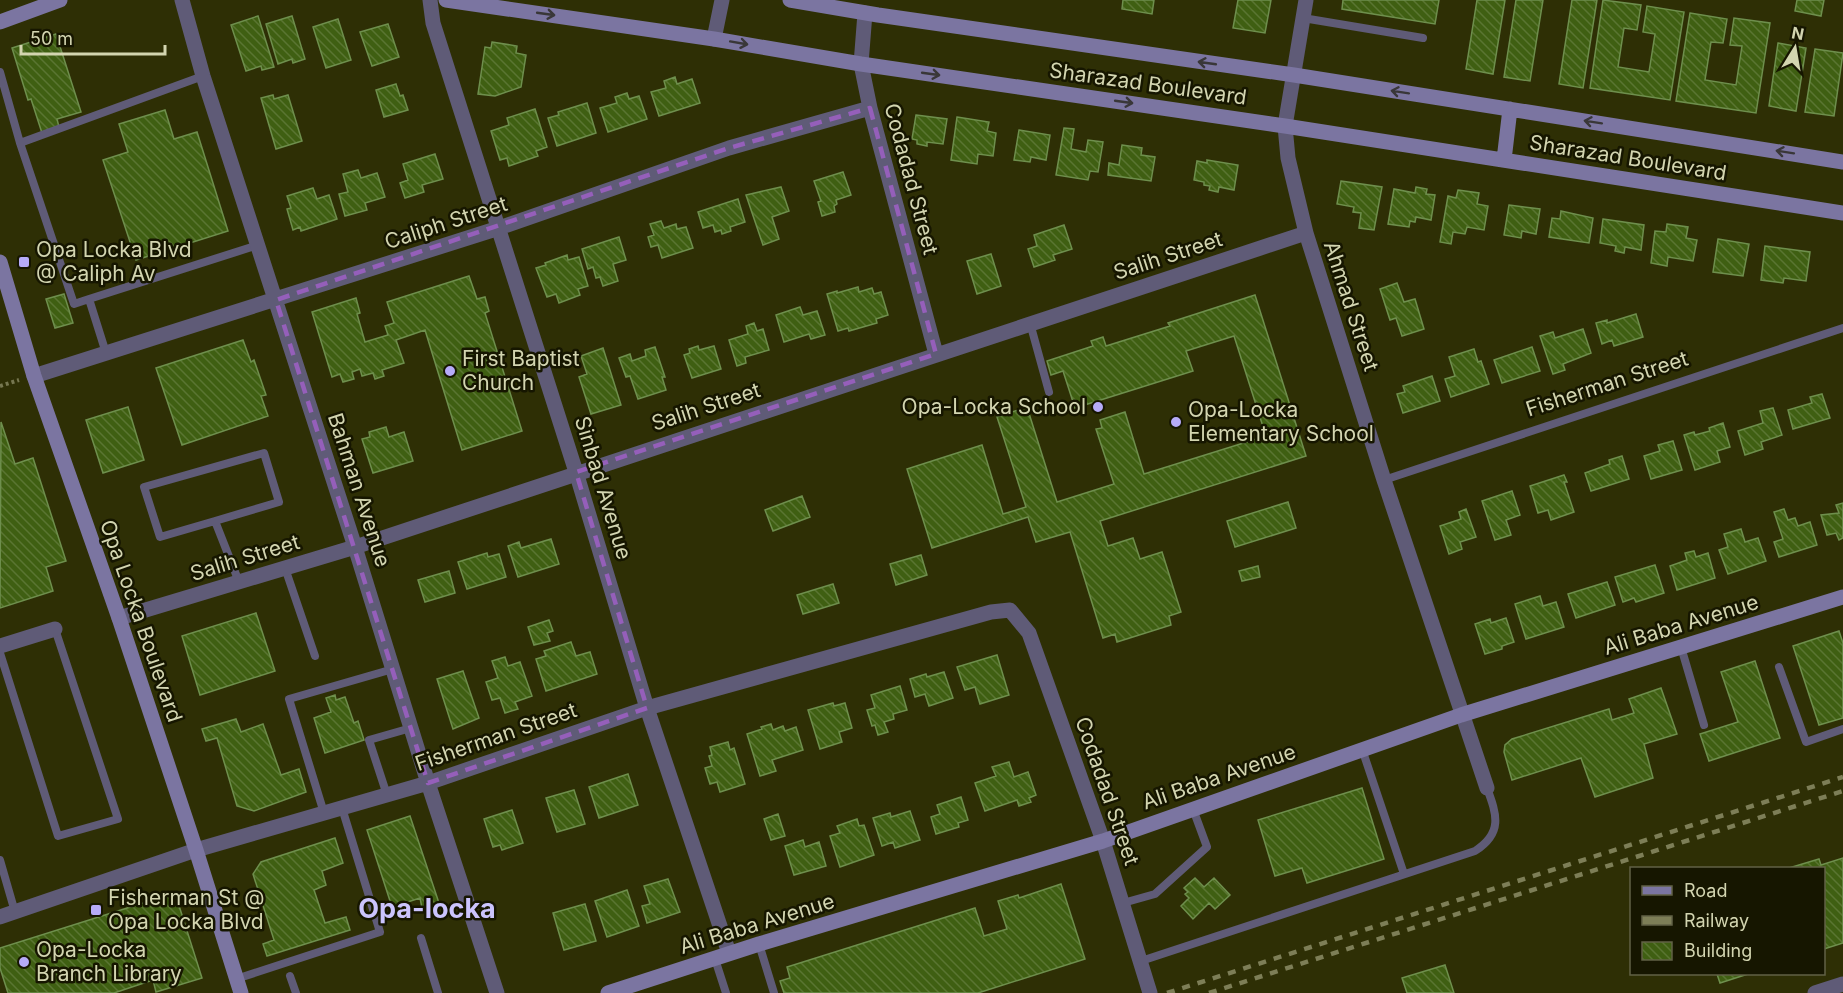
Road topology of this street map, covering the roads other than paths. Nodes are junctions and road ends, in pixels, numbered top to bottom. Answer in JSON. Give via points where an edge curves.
{"nodes":[{"id":1,"x":60,"y":0,"type":"edge"},
{"id":2,"x":182,"y":0,"type":"edge"},
{"id":3,"x":430,"y":0,"type":"edge"},
{"id":4,"x":446,"y":0,"type":"edge"},
{"id":5,"x":722,"y":0,"type":"edge"},
{"id":6,"x":790,"y":0,"type":"edge"},
{"id":7,"x":1306,"y":0,"type":"edge"},
{"id":8,"x":865,"y":13,"type":"junction"},
{"id":9,"x":1303,"y":18,"type":"junction"},
{"id":10,"x":0,"y":22,"type":"edge"},
{"id":11,"x":1423,"y":38,"type":"dead end"},
{"id":12,"x":714,"y":39,"type":"junction"},
{"id":13,"x":861,"y":64,"type":"junction"},
{"id":14,"x":0,"y":72,"type":"edge"},
{"id":15,"x":1294,"y":75,"type":"junction"},
{"id":16,"x":203,"y":76,"type":"junction"},
{"id":17,"x":870,"y":108,"type":"junction"},
{"id":18,"x":1510,"y":109,"type":"junction"},
{"id":19,"x":1285,"y":126,"type":"junction"},
{"id":20,"x":21,"y":143,"type":"junction"},
{"id":21,"x":1504,"y":160,"type":"junction"},
{"id":22,"x":1843,"y":162,"type":"edge"},
{"id":23,"x":1843,"y":213,"type":"edge"},
{"id":24,"x":499,"y":228,"type":"junction"},
{"id":25,"x":1305,"y":233,"type":"junction"},
{"id":26,"x":258,"y":245,"type":"junction"},
{"id":27,"x":0,"y":262,"type":"edge"},
{"id":28,"x":89,"y":299,"type":"junction"},
{"id":29,"x":276,"y":300,"type":"junction"},
{"id":30,"x":1030,"y":323,"type":"junction"},
{"id":31,"x":1843,"y":328,"type":"edge"},
{"id":32,"x":106,"y":353,"type":"junction"},
{"id":33,"x":936,"y":354,"type":"junction"},
{"id":34,"x":34,"y":376,"type":"junction"},
{"id":35,"x":1049,"y":392,"type":"dead end"},
{"id":36,"x":576,"y":472,"type":"junction"},
{"id":37,"x":1384,"y":480,"type":"junction"},
{"id":38,"x":215,"y":521,"type":"junction"},
{"id":39,"x":355,"y":547,"type":"junction"},
{"id":40,"x":285,"y":568,"type":"junction"},
{"id":41,"x":239,"y":582,"type":"junction"},
{"id":42,"x":1843,"y":597,"type":"edge"},
{"id":43,"x":1010,"y":610,"type":"joint"},
{"id":44,"x":119,"y":618,"type":"junction"},
{"id":45,"x":55,"y":629,"type":"joint"},
{"id":46,"x":0,"y":646,"type":"edge"},
{"id":47,"x":1682,"y":647,"type":"junction"},
{"id":48,"x":0,"y":653,"type":"edge"},
{"id":49,"x":315,"y":656,"type":"dead end"},
{"id":50,"x":1779,"y":667,"type":"dead end"},
{"id":51,"x":393,"y":669,"type":"junction"},
{"id":52,"x":647,"y":708,"type":"junction"},
{"id":53,"x":1461,"y":715,"type":"junction"},
{"id":54,"x":1704,"y":725,"type":"dead end"},
{"id":55,"x":411,"y":728,"type":"junction"},
{"id":56,"x":1843,"y":729,"type":"edge"},
{"id":57,"x":1362,"y":749,"type":"junction"},
{"id":58,"x":428,"y":783,"type":"junction"},
{"id":59,"x":1487,"y":788,"type":"joint"},
{"id":60,"x":387,"y":795,"type":"junction"},
{"id":61,"x":342,"y":808,"type":"junction"},
{"id":62,"x":1193,"y":809,"type":"junction"},
{"id":63,"x":324,"y":813,"type":"junction"},
{"id":64,"x":1103,"y":841,"type":"junction"},
{"id":65,"x":196,"y":850,"type":"junction"},
{"id":66,"x":0,"y":860,"type":"edge"},
{"id":67,"x":1404,"y":874,"type":"junction"},
{"id":68,"x":1123,"y":903,"type":"junction"},
{"id":69,"x":15,"y":912,"type":"junction"},
{"id":70,"x":0,"y":917,"type":"edge"},
{"id":71,"x":421,"y":939,"type":"dead end"},
{"id":72,"x":759,"y":944,"type":"junction"},
{"id":73,"x":722,"y":956,"type":"junction"},
{"id":74,"x":1141,"y":961,"type":"junction"},
{"id":75,"x":290,"y":976,"type":"dead end"},
{"id":76,"x":1843,"y":984,"type":"edge"},
{"id":77,"x":239,"y":986,"type":"edge"},
{"id":78,"x":296,"y":993,"type":"edge"},
{"id":79,"x":438,"y":993,"type":"edge"},
{"id":80,"x":497,"y":993,"type":"edge"},
{"id":81,"x":608,"y":993,"type":"edge"},
{"id":82,"x":726,"y":993,"type":"edge"},
{"id":83,"x":774,"y":993,"type":"edge"},
{"id":84,"x":1150,"y":993,"type":"edge"},
{"id":85,"x":1815,"y":993,"type":"edge"}],
"edges":[{"from":1,"to":10,"type":"street"},
{"from":2,"to":16,"type":"street","name":"Bahman Avenue"},
{"from":3,"to":24,"type":"street","name":"Sinbad Avenue","via":[[433,23]]},
{"from":4,"to":12,"type":"street","name":"Sharazad Boulevard","one_way":true},
{"from":5,"to":12,"type":"street"},
{"from":6,"to":8,"type":"street","name":"Sharazad Boulevard"},
{"from":7,"to":9,"type":"street","name":"Ahmad Street"},
{"from":8,"to":13,"type":"street","name":"Codadad Street"},
{"from":15,"to":8,"type":"street","name":"Sharazad Boulevard","one_way":true},
{"from":9,"to":11,"type":"lane"},
{"from":9,"to":15,"type":"street","name":"Ahmad Street"},
{"from":12,"to":13,"type":"street","name":"Sharazad Boulevard","one_way":true},
{"from":13,"to":17,"type":"street","name":"Codadad Street"},
{"from":13,"to":19,"type":"street","name":"Sharazad Boulevard","one_way":true},
{"from":14,"to":20,"type":"lane"},
{"from":18,"to":15,"type":"street","name":"Sharazad Boulevard","one_way":true},
{"from":15,"to":19,"type":"street","name":"Ahmad Street"},
{"from":16,"to":20,"type":"lane"},
{"from":16,"to":26,"type":"street","name":"Bahman Avenue"},
{"from":17,"to":24,"type":"street","name":"Caliph Street","via":[[729,148]]},
{"from":17,"to":33,"type":"street","name":"Codadad Street"},
{"from":18,"to":21,"type":"street"},
{"from":22,"to":18,"type":"street","name":"Sharazad Boulevard","one_way":true},
{"from":19,"to":21,"type":"street","name":"Sharazad Boulevard"},
{"from":19,"to":25,"type":"street","name":"Ahmad Street"},
{"from":20,"to":28,"type":"lane","via":[[74,304]]},
{"from":21,"to":23,"type":"street","name":"Sharazad Boulevard"},
{"from":24,"to":29,"type":"street","name":"Caliph Street"},
{"from":24,"to":36,"type":"street","name":"Sinbad Avenue"},
{"from":25,"to":30,"type":"street","name":"Salih Street"},
{"from":25,"to":37,"type":"street","name":"Ahmad Street"},
{"from":26,"to":28,"type":"lane"},
{"from":26,"to":29,"type":"street","name":"Bahman Avenue"},
{"from":27,"to":34,"type":"street","name":"Opa Locka Boulevard"},
{"from":28,"to":32,"type":"lane"},
{"from":29,"to":32,"type":"street","name":"Caliph Street"},
{"from":29,"to":39,"type":"street","name":"Bahman Avenue"},
{"from":30,"to":33,"type":"street","name":"Salih Street"},
{"from":30,"to":35,"type":"lane"},
{"from":31,"to":37,"type":"lane","name":"Fisherman Street"},
{"from":32,"to":34,"type":"street","name":"Caliph Street"},
{"from":33,"to":36,"type":"street","name":"Salih Street"},
{"from":34,"to":44,"type":"street","name":"Opa Locka Boulevard"},
{"from":36,"to":39,"type":"street","name":"Salih Street"},
{"from":36,"to":52,"type":"street","name":"Sinbad Avenue"},
{"from":37,"to":53,"type":"street","name":"Ahmad Street"},
{"from":38,"to":38,"type":"lane","via":[[279,502],[264,453],[144,487],[160,537]]},
{"from":38,"to":41,"type":"lane"},
{"from":39,"to":40,"type":"street","name":"Salih Street"},
{"from":39,"to":51,"type":"street","name":"Bahman Avenue"},
{"from":40,"to":41,"type":"street","name":"Salih Street"},
{"from":40,"to":49,"type":"lane"},
{"from":41,"to":44,"type":"street","name":"Salih Street"},
{"from":42,"to":47,"type":"street","name":"Ali Baba Avenue"},
{"from":43,"to":52,"type":"street","name":"Fisherman Street","via":[[991,612]]},
{"from":43,"to":64,"type":"street","name":"Codadad Street","via":[[1029,633]]},
{"from":44,"to":65,"type":"street","name":"Opa Locka Boulevard"},
{"from":45,"to":46,"type":"street"},
{"from":45,"to":48,"type":"lane","via":[[118,819],[58,836]]},
{"from":47,"to":53,"type":"street","name":"Ali Baba Avenue"},
{"from":47,"to":54,"type":"lane"},
{"from":50,"to":56,"type":"lane","via":[[1806,741]]},
{"from":51,"to":55,"type":"street","name":"Bahman Avenue"},
{"from":51,"to":63,"type":"lane","via":[[289,699]]},
{"from":52,"to":58,"type":"street","name":"Fisherman Street"},
{"from":52,"to":73,"type":"street","name":"Sinbad Avenue"},
{"from":53,"to":57,"type":"street","name":"Ali Baba Avenue"},
{"from":53,"to":59,"type":"street","name":"Ahmad Street"},
{"from":55,"to":58,"type":"street","name":"Bahman Avenue"},
{"from":55,"to":60,"type":"lane","via":[[369,740]]},
{"from":57,"to":62,"type":"street","name":"Ali Baba Avenue"},
{"from":57,"to":67,"type":"lane"},
{"from":58,"to":60,"type":"street","name":"Fisherman Street"},
{"from":58,"to":80,"type":"street","name":"Bahman Avenue"},
{"from":59,"to":67,"type":"lane","via":[[1496,813],[1495,830],[1484,845]]},
{"from":60,"to":61,"type":"street","name":"Fisherman Street"},
{"from":61,"to":63,"type":"street","name":"Fisherman Street"},
{"from":61,"to":77,"type":"lane","via":[[380,932]]},
{"from":62,"to":64,"type":"street","name":"Ali Baba Avenue"},
{"from":62,"to":68,"type":"lane","via":[[1207,847],[1155,894]]},
{"from":63,"to":65,"type":"street","name":"Fisherman Street"},
{"from":64,"to":68,"type":"street","name":"Codadad Street"},
{"from":64,"to":72,"type":"street","name":"Ali Baba Avenue"},
{"from":65,"to":69,"type":"street","name":"Fisherman Street"},
{"from":65,"to":77,"type":"street","name":"Opa Locka Boulevard"},
{"from":66,"to":69,"type":"lane"},
{"from":67,"to":74,"type":"lane"},
{"from":68,"to":74,"type":"street","name":"Codadad Street"},
{"from":69,"to":70,"type":"street","name":"Fisherman Street"},
{"from":71,"to":79,"type":"lane"},
{"from":72,"to":73,"type":"street","name":"Ali Baba Avenue"},
{"from":72,"to":83,"type":"lane"},
{"from":73,"to":81,"type":"street","name":"Ali Baba Avenue"},
{"from":73,"to":82,"type":"lane"},
{"from":74,"to":84,"type":"street","name":"Codadad Street"},
{"from":75,"to":78,"type":"lane"},
{"from":76,"to":85,"type":"street"}]}
